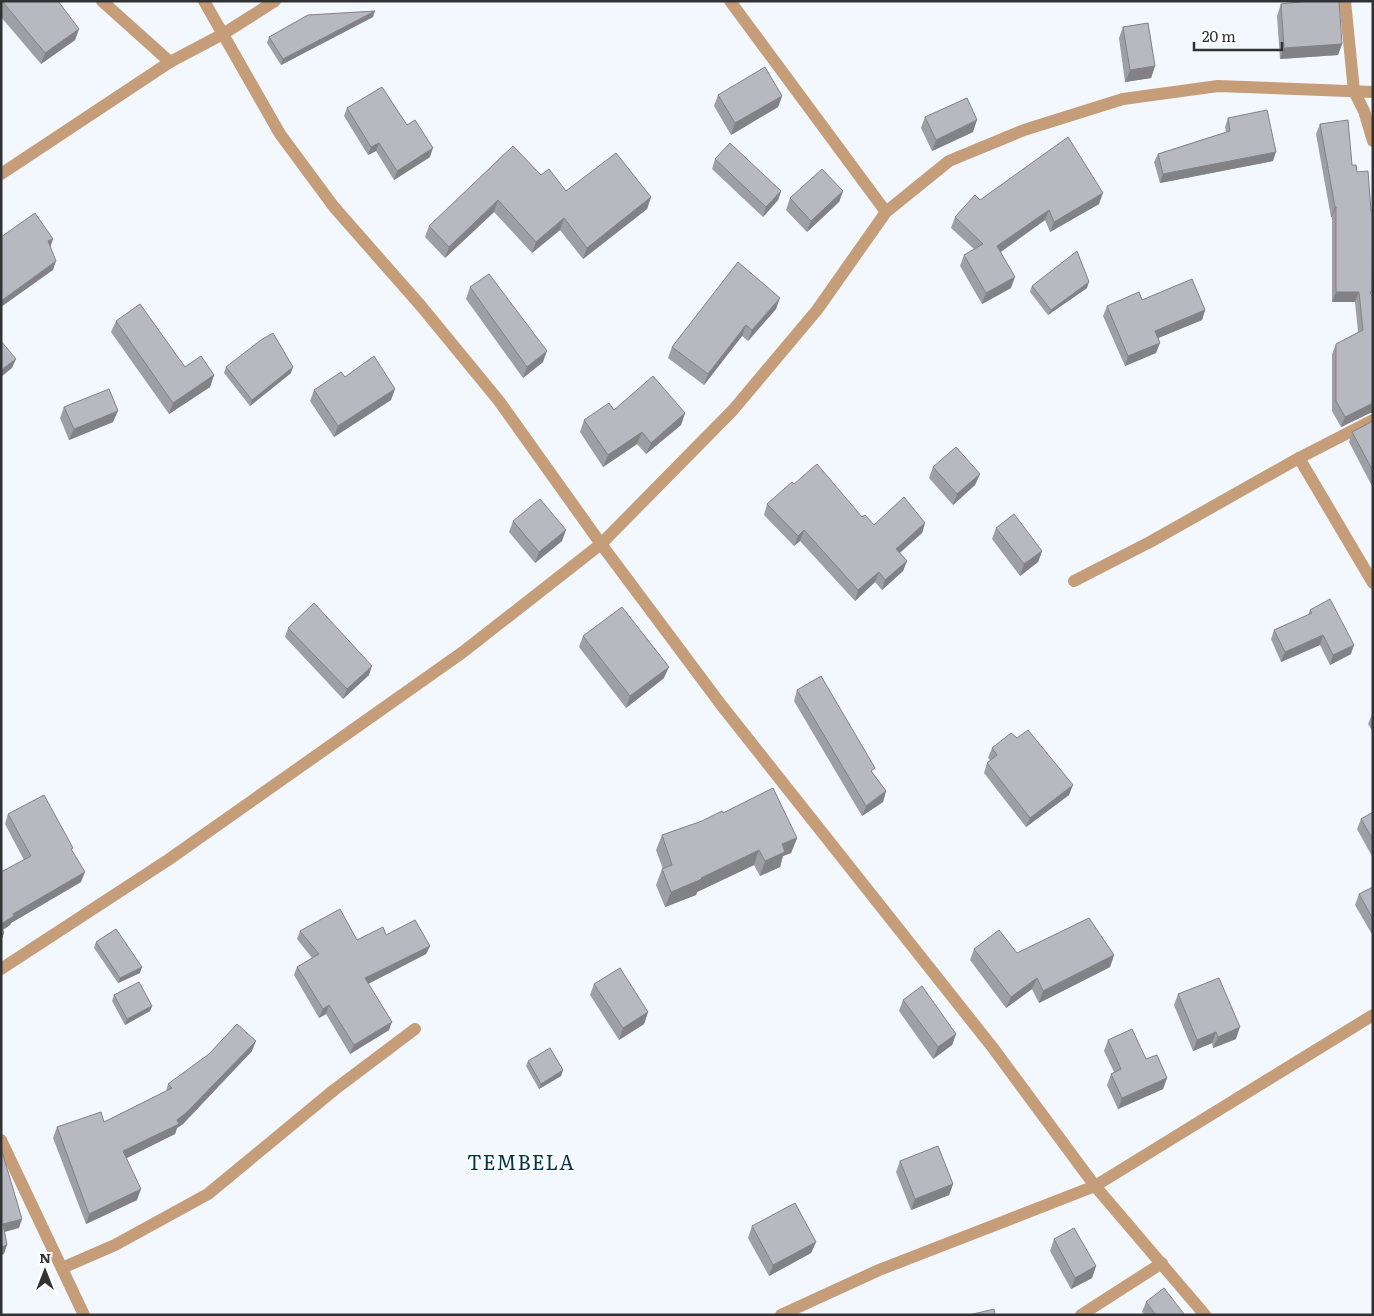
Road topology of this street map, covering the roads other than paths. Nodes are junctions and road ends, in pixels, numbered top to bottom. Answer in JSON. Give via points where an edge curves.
{"nodes":[{"id":1,"x":102,"y":1,"type":"edge"},
{"id":2,"x":204,"y":1,"type":"edge"},
{"id":3,"x":275,"y":1,"type":"edge"},
{"id":4,"x":730,"y":1,"type":"edge"},
{"id":5,"x":1345,"y":1,"type":"edge"},
{"id":6,"x":223,"y":34,"type":"junction"},
{"id":7,"x":170,"y":62,"type":"junction"},
{"id":8,"x":1354,"y":91,"type":"junction"},
{"id":9,"x":1373,"y":92,"type":"edge"},
{"id":10,"x":1373,"y":141,"type":"edge"},
{"id":11,"x":1,"y":174,"type":"edge"},
{"id":12,"x":886,"y":212,"type":"junction"},
{"id":13,"x":1373,"y":420,"type":"edge"},
{"id":14,"x":1299,"y":458,"type":"junction"},
{"id":15,"x":600,"y":544,"type":"junction"},
{"id":16,"x":1074,"y":581,"type":"dead end"},
{"id":17,"x":1373,"y":583,"type":"edge"},
{"id":18,"x":1,"y":970,"type":"edge"},
{"id":19,"x":1373,"y":1015,"type":"edge"},
{"id":20,"x":415,"y":1029,"type":"dead end"},
{"id":21,"x":1,"y":1140,"type":"edge"},
{"id":22,"x":1095,"y":1186,"type":"junction"},
{"id":23,"x":1162,"y":1263,"type":"junction"},
{"id":24,"x":62,"y":1268,"type":"junction"},
{"id":25,"x":84,"y":1315,"type":"edge"},
{"id":26,"x":781,"y":1315,"type":"edge"},
{"id":27,"x":1081,"y":1315,"type":"edge"},
{"id":28,"x":1205,"y":1315,"type":"edge"}],
"edges":[{"from":1,"to":7,"type":"street"},
{"from":2,"to":6,"type":"street"},
{"from":3,"to":6,"type":"street"},
{"from":4,"to":12,"type":"street"},
{"from":5,"to":8,"type":"street"},
{"from":6,"to":7,"type":"street"},
{"from":6,"to":15,"type":"street","via":[[280,134],[334,207],[499,401]]},
{"from":7,"to":11,"type":"street"},
{"from":8,"to":9,"type":"street"},
{"from":8,"to":10,"type":"street"},
{"from":8,"to":12,"type":"street","via":[[1218,86],[1124,99],[1024,130],[949,162]]},
{"from":12,"to":15,"type":"street","via":[[817,310],[733,410]]},
{"from":13,"to":14,"type":"street"},
{"from":14,"to":16,"type":"street","via":[[1166,534]]},
{"from":14,"to":17,"type":"street"},
{"from":15,"to":18,"type":"street","via":[[463,652],[168,860]]},
{"from":15,"to":22,"type":"street","via":[[728,714],[993,1048]]},
{"from":19,"to":22,"type":"street"},
{"from":20,"to":24,"type":"street","via":[[334,1090],[208,1194],[115,1245]]},
{"from":21,"to":24,"type":"street"},
{"from":22,"to":23,"type":"street"},
{"from":22,"to":26,"type":"street","via":[[879,1270]]},
{"from":23,"to":27,"type":"street"},
{"from":23,"to":28,"type":"street"},
{"from":24,"to":25,"type":"street"}]}
